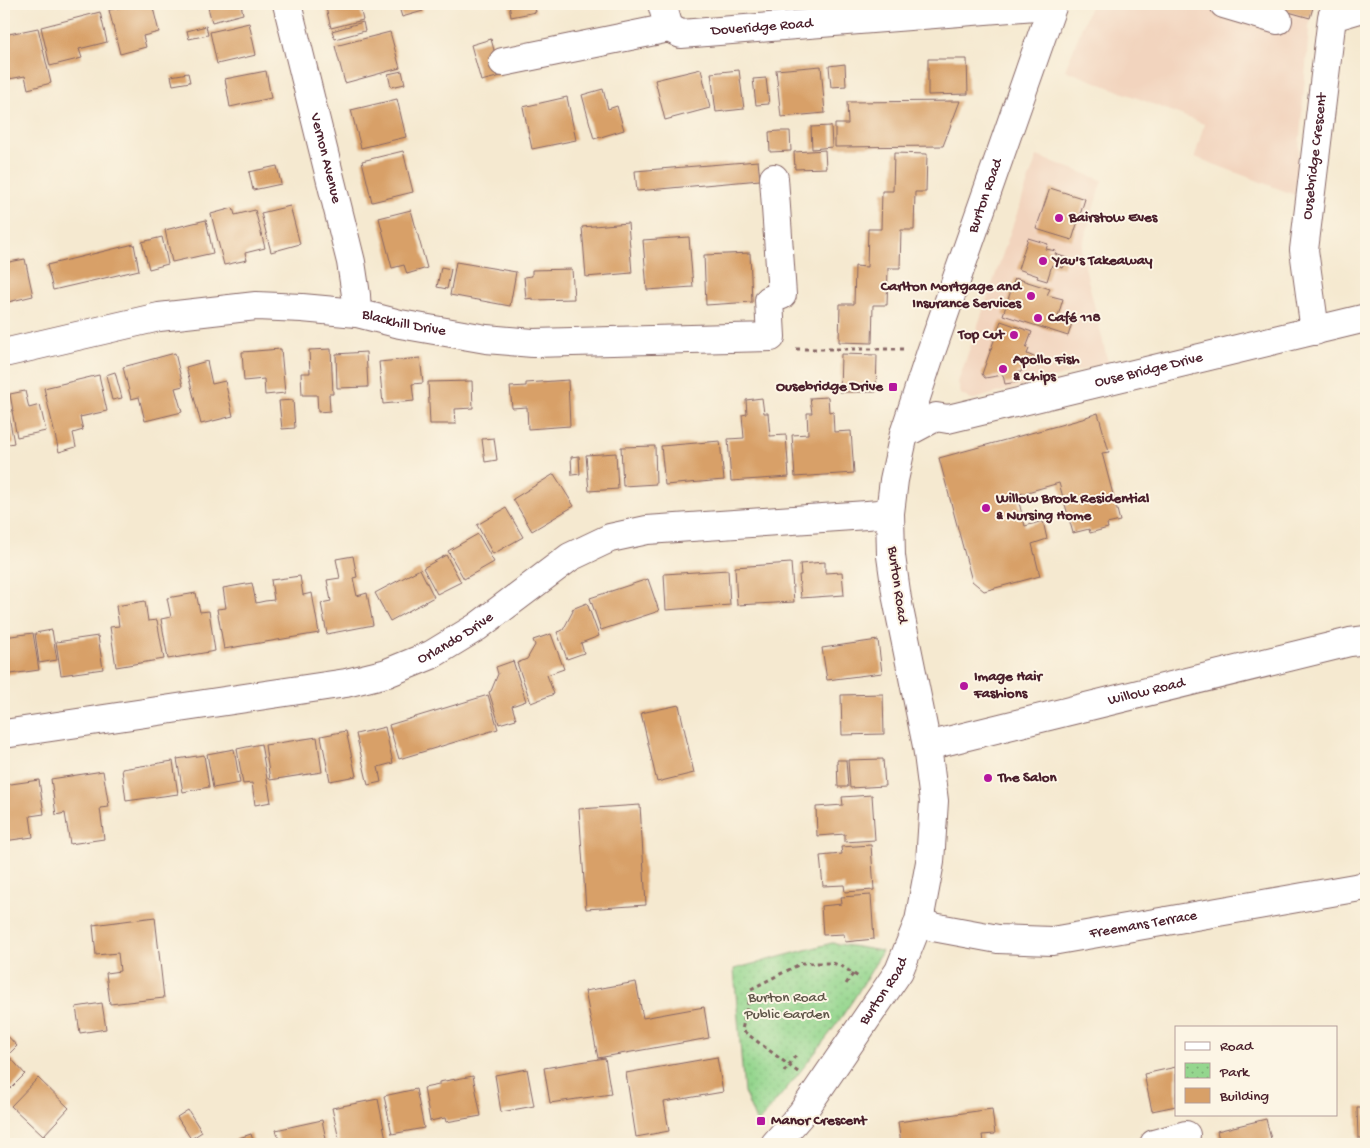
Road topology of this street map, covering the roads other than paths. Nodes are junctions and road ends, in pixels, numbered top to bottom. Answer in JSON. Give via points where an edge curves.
{"nodes":[{"id":1,"x":287,"y":4,"type":"edge"},
{"id":2,"x":1224,"y":4,"type":"edge"},
{"id":3,"x":1053,"y":5,"type":"edge"},
{"id":4,"x":1366,"y":7,"type":"edge"},
{"id":5,"x":666,"y":16,"type":"edge"},
{"id":6,"x":1278,"y":20,"type":"dead end"},
{"id":7,"x":504,"y":62,"type":"dead end"},
{"id":8,"x":774,"y":178,"type":"dead end"},
{"id":9,"x":357,"y":313,"type":"junction"},
{"id":10,"x":1366,"y":318,"type":"edge"},
{"id":11,"x":1315,"y":331,"type":"junction"},
{"id":12,"x":4,"y":353,"type":"edge"},
{"id":13,"x":904,"y":434,"type":"junction"},
{"id":14,"x":890,"y":513,"type":"junction"},
{"id":15,"x":1366,"y":640,"type":"edge"},
{"id":16,"x":4,"y":734,"type":"edge"},
{"id":17,"x":927,"y":746,"type":"junction"},
{"id":18,"x":1366,"y":886,"type":"edge"},
{"id":19,"x":920,"y":921,"type":"junction"},
{"id":20,"x":775,"y":1144,"type":"edge"}],
"edges":[{"from":1,"to":9,"type":"street","name":"Vernon Avenue","via":[[351,262]]},
{"from":2,"to":6,"type":"street"},
{"from":3,"to":5,"type":"street","name":"Doveridge Road","via":[[681,34]]},
{"from":3,"to":13,"type":"street","name":"Burton Road"},
{"from":4,"to":11,"type":"street","name":"Ousebridge Crescent","via":[[1332,18],[1304,250]]},
{"from":5,"to":7,"type":"street","name":"Doveridge Road"},
{"from":8,"to":9,"type":"street","name":"Blackhill Drive","via":[[782,295],[769,300],[771,337],[534,343],[467,336]]},
{"from":9,"to":12,"type":"street","name":"Blackhill Drive","via":[[256,306],[159,317]]},
{"from":10,"to":11,"type":"street","name":"Ouse Bridge Drive"},
{"from":11,"to":13,"type":"street","name":"Ouse Bridge Drive","via":[[948,419],[936,417]]},
{"from":13,"to":14,"type":"street","name":"Burton Road"},
{"from":14,"to":16,"type":"street","name":"Orlando Drive","via":[[647,530],[610,538],[570,557],[477,627],[431,655],[387,673],[346,683]]},
{"from":14,"to":17,"type":"street","name":"Burton Road","via":[[897,599]]},
{"from":15,"to":17,"type":"street","name":"Willow Road"},
{"from":17,"to":19,"type":"street","name":"Burton Road","via":[[934,801],[930,862]]},
{"from":18,"to":19,"type":"street","name":"Freemans Terrace","via":[[1052,941],[998,939],[933,927]]},
{"from":19,"to":20,"type":"street","name":"Burton Road","via":[[899,971],[802,1113]]}]}
